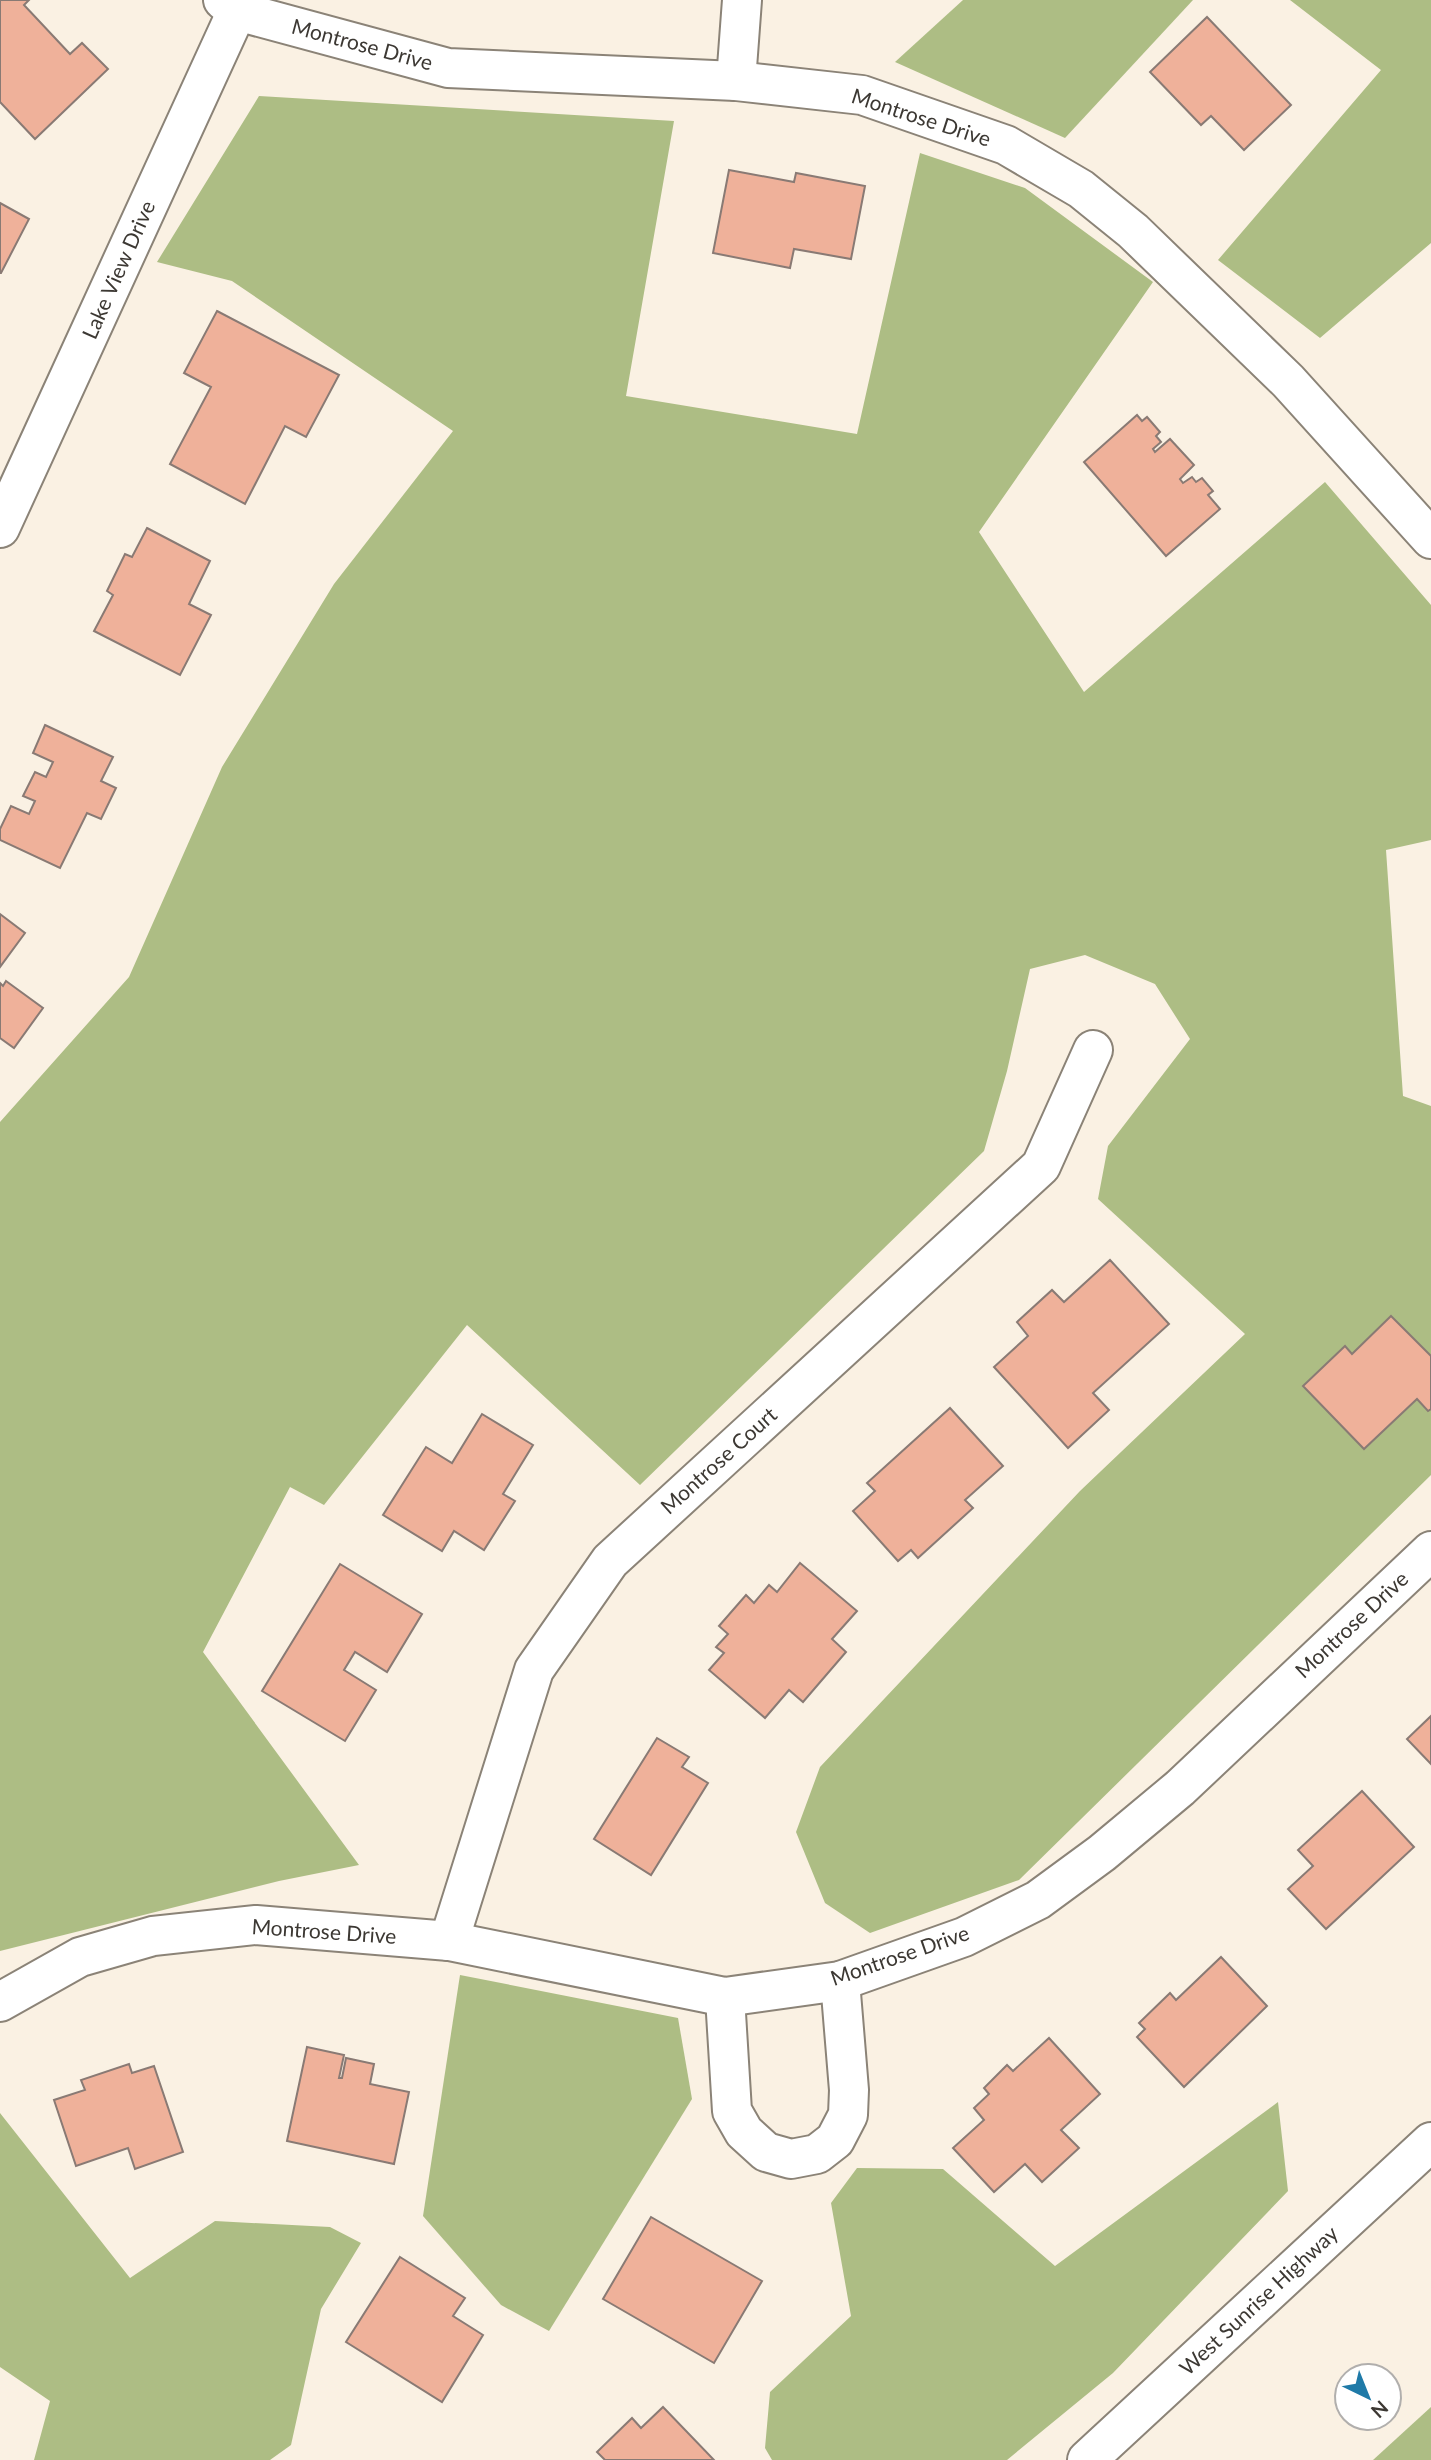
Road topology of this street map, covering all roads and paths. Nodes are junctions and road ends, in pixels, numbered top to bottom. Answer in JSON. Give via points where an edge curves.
{"nodes":[{"id":1,"x":742,"y":0,"type":"edge"},
{"id":2,"x":230,"y":6,"type":"edge"},
{"id":3,"x":736,"y":81,"type":"junction"},
{"id":4,"x":10,"y":484,"type":"edge"},
{"id":5,"x":0,"y":528,"type":"edge"},
{"id":6,"x":1431,"y":539,"type":"edge"},
{"id":7,"x":1093,"y":1050,"type":"dead end"},
{"id":8,"x":1431,"y":1551,"type":"edge"},
{"id":9,"x":449,"y":1941,"type":"junction"},
{"id":10,"x":840,"y":1981,"type":"junction"},
{"id":11,"x":725,"y":1997,"type":"junction"},
{"id":12,"x":0,"y":2002,"type":"edge"},
{"id":13,"x":1431,"y":2142,"type":"edge"},
{"id":14,"x":1087,"y":2460,"type":"edge"}],
"edges":[{"from":1,"to":3,"type":"street"},
{"from":2,"to":3,"type":"street","name":"Montrose Drive","via":[[448,68]]},
{"from":2,"to":4,"type":"street","name":"Lake View Drive"},
{"from":3,"to":6,"type":"street","name":"Montrose Drive","via":[[862,95],[1006,145],[1081,189],[1133,231],[1288,380]]},
{"from":4,"to":5,"type":"street","name":"Lake View Drive"},
{"from":7,"to":9,"type":"street","name":"Montrose Court","via":[[1041,1166],[610,1562],[534,1670]]},
{"from":8,"to":10,"type":"street","name":"Montrose Drive","via":[[1180,1788],[1038,1900],[964,1937]]},
{"from":9,"to":11,"type":"street","name":"Montrose Drive"},
{"from":9,"to":12,"type":"street","name":"Montrose Drive","via":[[256,1925],[153,1936],[80,1957]]},
{"from":10,"to":11,"type":"street","name":"Montrose Drive"},
{"from":10,"to":11,"type":"street","via":[[848,2115],[835,2140],[817,2154],[791,2159],[766,2152],[744,2132],[732,2110]]},
{"from":13,"to":14,"type":"street","name":"West Sunrise Highway"}]}
